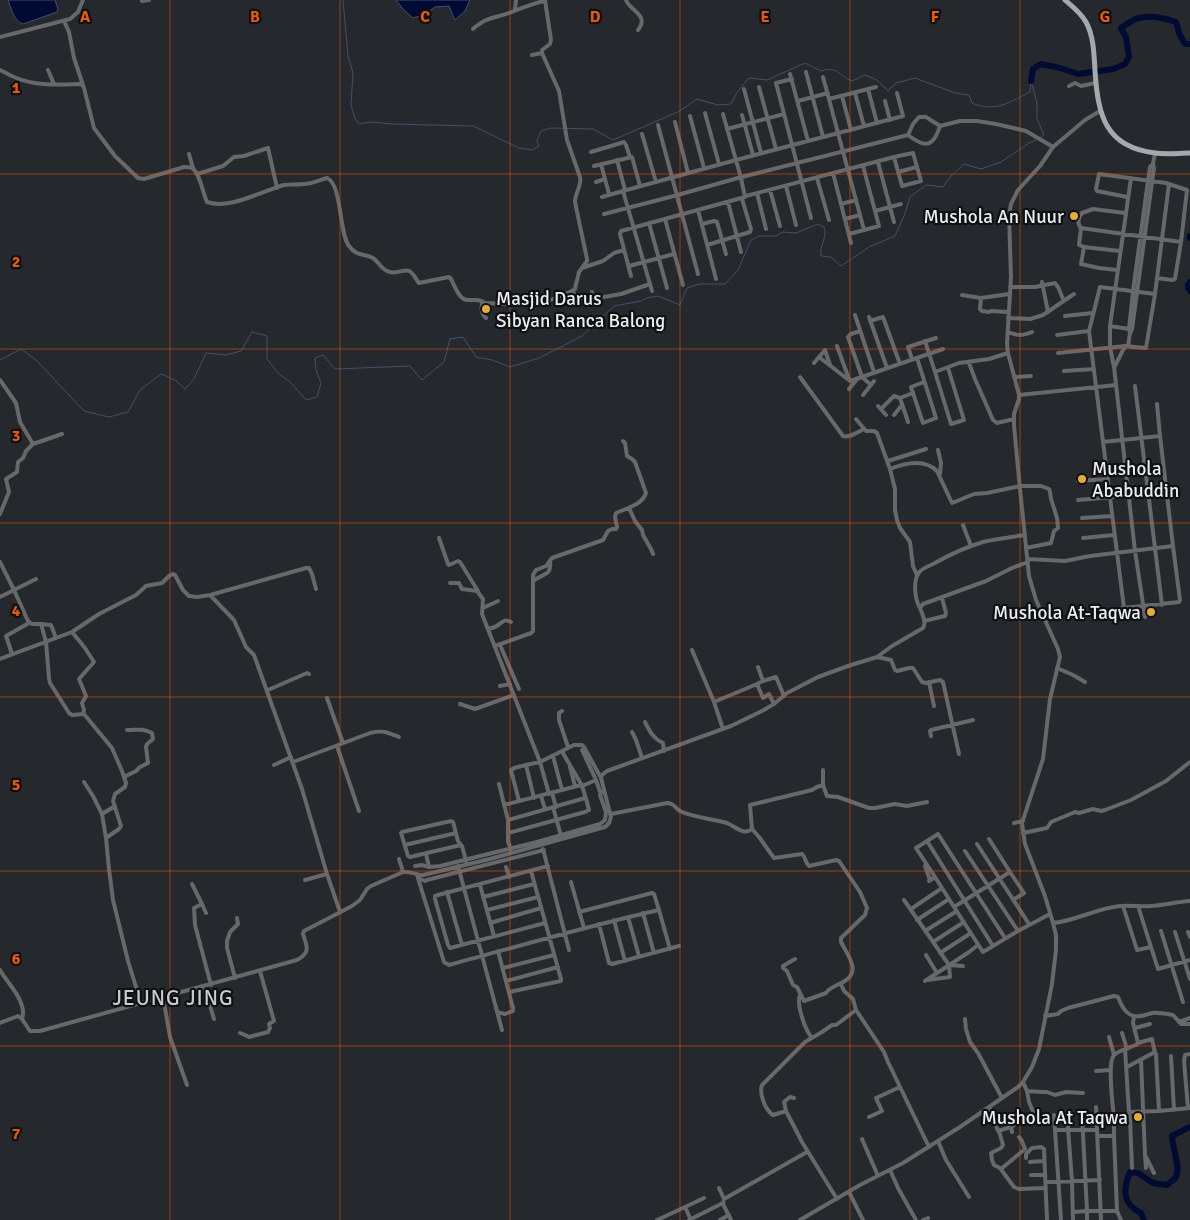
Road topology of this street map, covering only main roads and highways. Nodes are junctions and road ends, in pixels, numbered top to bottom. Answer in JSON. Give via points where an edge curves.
{"nodes":[{"id":1,"x":1065,"y":0,"type":"edge"},
{"id":2,"x":1190,"y":153,"type":"edge"}],
"edges":[{"from":1,"to":2,"type":"main road","via":[[1086,22],[1092,40],[1100,111],[1109,130],[1130,147],[1155,153]]}]}
